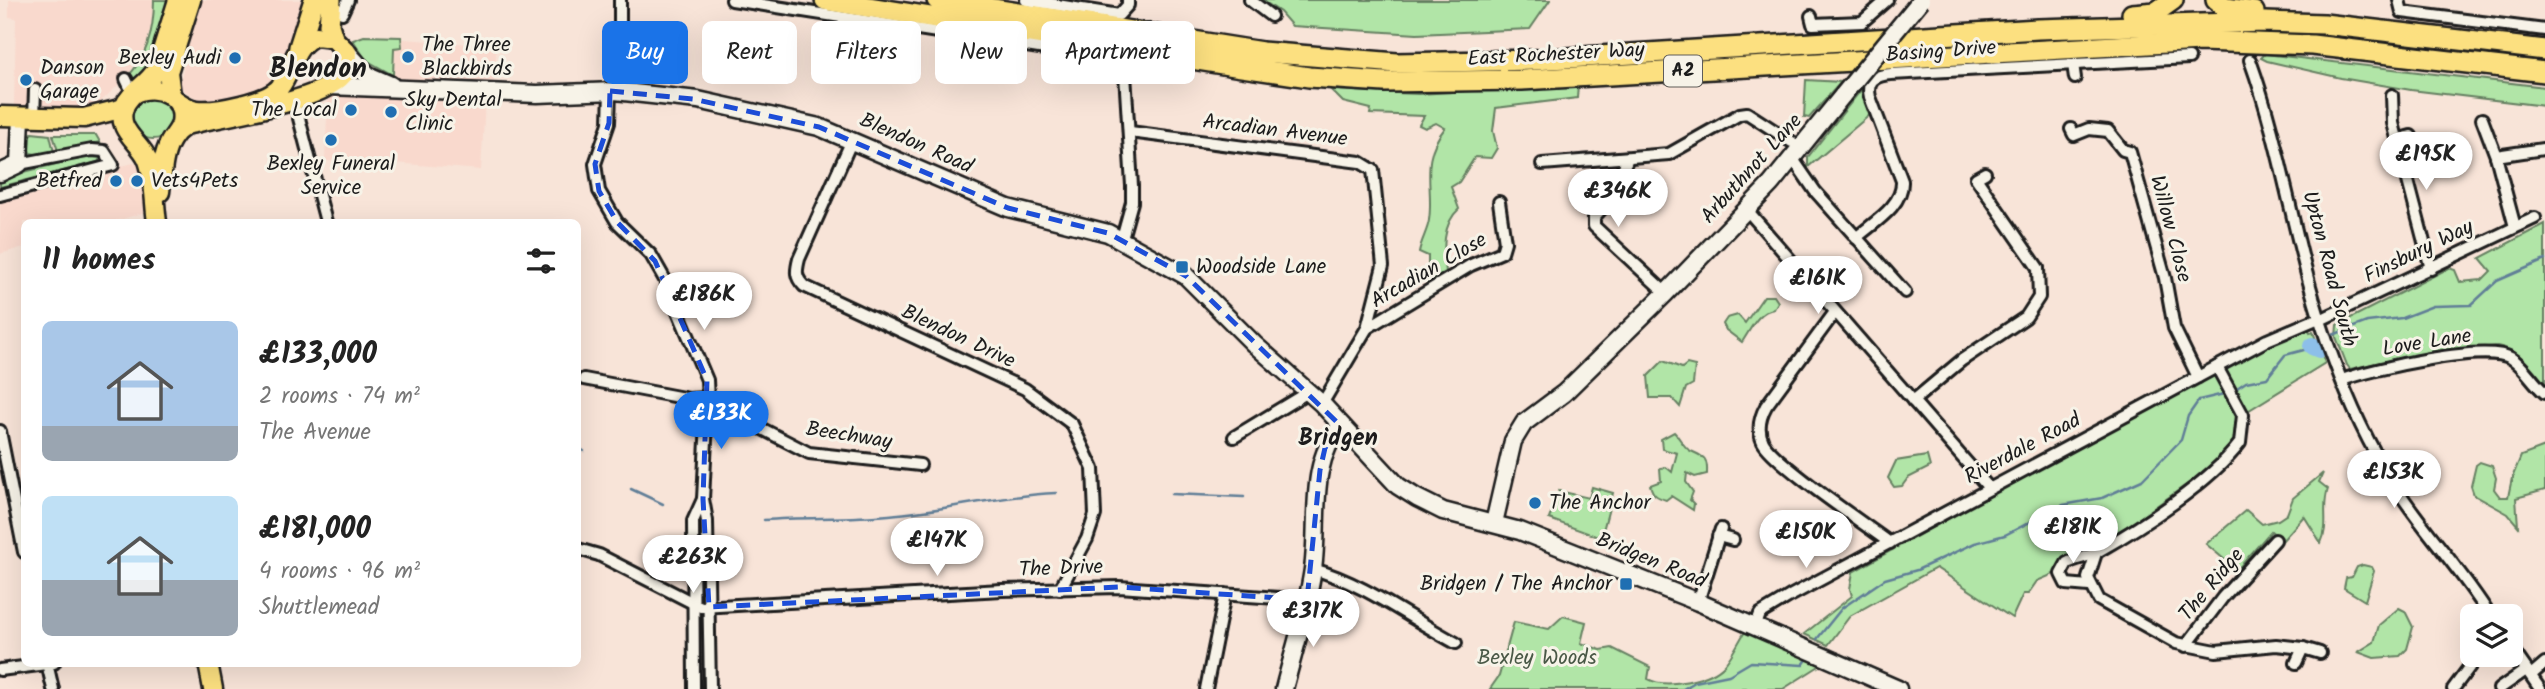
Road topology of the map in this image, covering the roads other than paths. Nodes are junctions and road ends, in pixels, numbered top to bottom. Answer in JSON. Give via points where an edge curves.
{"nodes":[{"id":1,"x":178,"y":0,"type":"edge"},
{"id":2,"x":191,"y":0,"type":"edge"},
{"id":3,"x":314,"y":0,"type":"edge"},
{"id":4,"x":348,"y":0,"type":"edge"},
{"id":5,"x":620,"y":0,"type":"edge"},
{"id":6,"x":732,"y":0,"type":"edge"},
{"id":7,"x":825,"y":0,"type":"edge"},
{"id":8,"x":937,"y":0,"type":"edge"},
{"id":9,"x":1026,"y":0,"type":"edge"},
{"id":10,"x":1128,"y":0,"type":"edge"},
{"id":11,"x":1250,"y":0,"type":"edge"},
{"id":12,"x":1887,"y":0,"type":"edge"},
{"id":13,"x":1921,"y":0,"type":"edge"},
{"id":14,"x":2173,"y":0,"type":"edge"},
{"id":15,"x":2217,"y":0,"type":"edge"},
{"id":16,"x":2399,"y":0,"type":"edge"},
{"id":17,"x":337,"y":6,"type":"edge"},
{"id":18,"x":1271,"y":16,"type":"dead end"},
{"id":19,"x":1811,"y":16,"type":"dead end"},
{"id":20,"x":2038,"y":29,"type":"junction"},
{"id":21,"x":2545,"y":30,"type":"edge"},
{"id":22,"x":2432,"y":36,"type":"junction"},
{"id":23,"x":340,"y":45,"type":"junction"},
{"id":24,"x":2545,"y":50,"type":"edge"},
{"id":25,"x":297,"y":53,"type":"junction"},
{"id":26,"x":2189,"y":58,"type":"dead end"},
{"id":27,"x":2250,"y":60,"type":"dead end"},
{"id":28,"x":2073,"y":64,"type":"junction"},
{"id":29,"x":2545,"y":72,"type":"edge"},
{"id":30,"x":2075,"y":78,"type":"dead end"},
{"id":31,"x":325,"y":86,"type":"junction"},
{"id":32,"x":399,"y":88,"type":"junction"},
{"id":33,"x":35,"y":90,"type":"dead end"},
{"id":34,"x":612,"y":91,"type":"junction"},
{"id":35,"x":130,"y":93,"type":"junction"},
{"id":36,"x":2392,"y":94,"type":"dead end"},
{"id":37,"x":174,"y":98,"type":"junction"},
{"id":38,"x":294,"y":99,"type":"junction"},
{"id":39,"x":0,"y":116,"type":"edge"},
{"id":40,"x":27,"y":117,"type":"junction"},
{"id":41,"x":84,"y":118,"type":"junction"},
{"id":42,"x":2482,"y":119,"type":"dead end"},
{"id":43,"x":1130,"y":132,"type":"junction"},
{"id":44,"x":2074,"y":135,"type":"dead end"},
{"id":45,"x":174,"y":136,"type":"junction"},
{"id":46,"x":2411,"y":136,"type":"dead end"},
{"id":47,"x":132,"y":138,"type":"junction"},
{"id":48,"x":852,"y":140,"type":"junction"},
{"id":49,"x":2397,"y":140,"type":"junction"},
{"id":50,"x":1792,"y":142,"type":"dead end"},
{"id":51,"x":2543,"y":149,"type":"dead end"},
{"id":52,"x":2497,"y":156,"type":"junction"},
{"id":53,"x":1628,"y":158,"type":"junction"},
{"id":54,"x":1793,"y":159,"type":"junction"},
{"id":55,"x":19,"y":164,"type":"junction"},
{"id":56,"x":1542,"y":164,"type":"dead end"},
{"id":57,"x":0,"y":173,"type":"edge"},
{"id":58,"x":1976,"y":178,"type":"dead end"},
{"id":59,"x":0,"y":195,"type":"edge"},
{"id":60,"x":1499,"y":202,"type":"dead end"},
{"id":61,"x":1747,"y":210,"type":"junction"},
{"id":62,"x":2535,"y":218,"type":"dead end"},
{"id":63,"x":157,"y":219,"type":"edge"},
{"id":64,"x":157,"y":219,"type":"edge"},
{"id":65,"x":325,"y":219,"type":"edge"},
{"id":66,"x":2515,"y":227,"type":"junction"},
{"id":67,"x":1122,"y":238,"type":"junction"},
{"id":68,"x":1856,"y":238,"type":"junction"},
{"id":69,"x":2431,"y":269,"type":"junction"},
{"id":70,"x":1905,"y":292,"type":"dead end"},
{"id":71,"x":1666,"y":293,"type":"junction"},
{"id":72,"x":1835,"y":312,"type":"junction"},
{"id":73,"x":2319,"y":319,"type":"junction"},
{"id":74,"x":1367,"y":328,"type":"junction"},
{"id":75,"x":2217,"y":367,"type":"junction"},
{"id":76,"x":2198,"y":377,"type":"junction"},
{"id":77,"x":584,"y":379,"type":"dead end"},
{"id":78,"x":2342,"y":380,"type":"junction"},
{"id":79,"x":1308,"y":392,"type":"junction"},
{"id":80,"x":2545,"y":393,"type":"edge"},
{"id":81,"x":708,"y":400,"type":"junction"},
{"id":82,"x":1913,"y":401,"type":"junction"},
{"id":83,"x":1322,"y":404,"type":"junction"},
{"id":84,"x":1341,"y":426,"type":"junction"},
{"id":85,"x":0,"y":431,"type":"edge"},
{"id":86,"x":1234,"y":437,"type":"dead end"},
{"id":87,"x":920,"y":465,"type":"dead end"},
{"id":88,"x":1989,"y":488,"type":"junction"},
{"id":89,"x":703,"y":499,"type":"junction"},
{"id":90,"x":1494,"y":523,"type":"junction"},
{"id":91,"x":21,"y":537,"type":"edge"},
{"id":92,"x":1733,"y":540,"type":"dead end"},
{"id":93,"x":1890,"y":543,"type":"junction"},
{"id":94,"x":2272,"y":548,"type":"dead end"},
{"id":95,"x":581,"y":550,"type":"edge"},
{"id":96,"x":2096,"y":553,"type":"junction"},
{"id":97,"x":1313,"y":569,"type":"junction"},
{"id":98,"x":2090,"y":586,"type":"junction"},
{"id":99,"x":1060,"y":589,"type":"junction"},
{"id":100,"x":1225,"y":594,"type":"junction"},
{"id":101,"x":1307,"y":600,"type":"junction"},
{"id":102,"x":1698,"y":602,"type":"junction"},
{"id":103,"x":694,"y":604,"type":"junction"},
{"id":104,"x":2481,"y":604,"type":"edge"},
{"id":105,"x":709,"y":607,"type":"junction"},
{"id":106,"x":1756,"y":625,"type":"junction"},
{"id":107,"x":1456,"y":643,"type":"dead end"},
{"id":108,"x":2186,"y":646,"type":"junction"},
{"id":109,"x":2303,"y":648,"type":"junction"},
{"id":110,"x":2320,"y":653,"type":"dead end"},
{"id":111,"x":2296,"y":663,"type":"dead end"},
{"id":112,"x":2545,"y":663,"type":"edge"},
{"id":113,"x":2523,"y":665,"type":"edge"},
{"id":114,"x":25,"y":667,"type":"edge"},
{"id":115,"x":50,"y":667,"type":"edge"},
{"id":116,"x":209,"y":667,"type":"edge"},
{"id":117,"x":2469,"y":667,"type":"edge"},
{"id":118,"x":0,"y":670,"type":"edge"},
{"id":119,"x":2528,"y":673,"type":"junction"},
{"id":120,"x":53,"y":689,"type":"edge"},
{"id":121,"x":213,"y":689,"type":"edge"},
{"id":122,"x":695,"y":689,"type":"edge"},
{"id":123,"x":710,"y":689,"type":"edge"},
{"id":124,"x":1206,"y":689,"type":"edge"},
{"id":125,"x":1284,"y":689,"type":"edge"},
{"id":126,"x":1898,"y":689,"type":"edge"},
{"id":127,"x":2453,"y":689,"type":"edge"},
{"id":128,"x":2499,"y":689,"type":"edge"},
{"id":129,"x":2540,"y":689,"type":"edge"}],
"edges":[{"from":1,"to":35,"type":"main road","via":[[156,70]]},
{"from":2,"to":37,"type":"main road","via":[[168,72]]},
{"from":3,"to":25,"type":"highway"},
{"from":4,"to":17,"type":"street"},
{"from":5,"to":34,"type":"street","via":[[620,61]]},
{"from":6,"to":43,"type":"street","via":[[1114,61],[1125,74]]},
{"from":7,"to":29,"type":"highway","name":"East Rochester Way","number":"A2","via":[[1309,77],[1384,82],[1522,80],[2201,41],[2312,45]]},
{"from":8,"to":20,"type":"highway","name":"East Rochester Way","number":"A2","via":[[1262,52],[1397,63],[1534,60]]},
{"from":9,"to":10,"type":"street","via":[[1119,15]]},
{"from":11,"to":18,"type":"street"},
{"from":12,"to":19,"type":"street","via":[[1862,22],[1813,24]]},
{"from":13,"to":54,"type":"main road","name":"Arbuthnot Lane","bridge":true},
{"from":14,"to":20,"type":"highway","number":"A2","via":[[2156,12],[2072,18]]},
{"from":15,"to":22,"type":"highway","number":"A2","via":[[2239,12],[2347,15],[2391,22]]},
{"from":16,"to":21,"type":"street","via":[[2402,12]]},
{"from":17,"to":23,"type":"highway","via":[[329,25]]},
{"from":20,"to":22,"type":"highway","name":"East Rochester Way","number":"A2","via":[[2265,22]]},
{"from":22,"to":24,"type":"highway","name":"East Rochester Way","number":"A2"},
{"from":23,"to":25,"type":"main road","via":[[316,36]]},
{"from":23,"to":31,"type":"main road","via":[[345,71]]},
{"from":23,"to":32,"type":"main road","name":"Blendon Road","via":[[368,75]]},
{"from":25,"to":31,"type":"main road","via":[[299,76],[313,86]]},
{"from":25,"to":37,"type":"main road","via":[[276,91],[255,101],[198,110]]},
{"from":26,"to":28,"type":"street","name":"Basing Drive"},
{"from":27,"to":73,"type":"street","name":"Upton Road South","via":[[2278,145]]},
{"from":28,"to":30,"type":"street"},
{"from":28,"to":68,"type":"street","name":"Basing Drive","via":[[1874,77],[1870,97],[1902,190],[1899,200]]},
{"from":31,"to":32,"type":"main road","name":"Blendon Road"},
{"from":31,"to":38,"type":"main road","name":"Blendon Road"},
{"from":32,"to":34,"type":"main road","name":"Blendon Road","via":[[524,94]]},
{"from":33,"to":40,"type":"street"},
{"from":34,"to":48,"type":"main road","name":"Blendon Road","via":[[730,106]]},
{"from":34,"to":81,"type":"street","via":[[609,123],[595,164],[599,191],[612,216],[651,255],[664,278],[707,380]]},
{"from":35,"to":37,"type":"main road","via":[[155,88]]},
{"from":35,"to":41,"type":"main road"},
{"from":35,"to":47,"type":"main road","via":[[123,125]]},
{"from":36,"to":49,"type":"street"},
{"from":37,"to":45,"type":"main road","via":[[181,116]]},
{"from":38,"to":45,"type":"main road","name":"Blendon Road","via":[[186,125]]},
{"from":38,"to":65,"type":"street"},
{"from":39,"to":40,"type":"main road"},
{"from":40,"to":41,"type":"main road"},
{"from":40,"to":55,"type":"main road"},
{"from":41,"to":47,"type":"main road"},
{"from":42,"to":52,"type":"street"},
{"from":43,"to":67,"type":"street","via":[[1132,202]]},
{"from":43,"to":74,"type":"street","name":"Arcadian Avenue","via":[[1367,165],[1375,182],[1384,256]]},
{"from":44,"to":76,"type":"street","name":"Willow Close","via":[[2102,129],[2130,152],[2174,328]]},
{"from":45,"to":47,"type":"main road","via":[[154,147]]},
{"from":45,"to":64,"type":"main road","via":[[165,155]]},
{"from":46,"to":49,"type":"street"},
{"from":47,"to":63,"type":"main road","via":[[149,165]]},
{"from":48,"to":67,"type":"main road","name":"Blendon Road","via":[[1007,208]]},
{"from":48,"to":99,"type":"street","name":"Blendon Drive","via":[[799,259],[798,280],[1025,389],[1072,424],[1093,469],[1095,515]]},
{"from":49,"to":69,"type":"street"},
{"from":50,"to":53,"type":"street","via":[[1747,113],[1675,153]]},
{"from":51,"to":52,"type":"street"},
{"from":52,"to":66,"type":"street"},
{"from":53,"to":56,"type":"street"},
{"from":53,"to":71,"type":"street","via":[[1608,202],[1594,217],[1594,226]]},
{"from":54,"to":61,"type":"main road","name":"Arbuthnot Lane"},
{"from":54,"to":68,"type":"street"},
{"from":55,"to":57,"type":"main road"},
{"from":55,"to":59,"type":"street","via":[[92,150],[104,151],[113,164]]},
{"from":58,"to":82,"type":"street","via":[[2038,268],[2040,294],[2026,317],[1962,360]]},
{"from":60,"to":74,"type":"street","name":"Arcadian Close","via":[[1505,242],[1502,252]]},
{"from":61,"to":71,"type":"main road","name":"Arbuthnot Lane"},
{"from":61,"to":72,"type":"street"},
{"from":62,"to":66,"type":"street","name":"Finsbury Way"},
{"from":66,"to":69,"type":"street","name":"Finsbury Way"},
{"from":67,"to":79,"type":"main road","name":"Blendon Road","via":[[1186,276]]},
{"from":68,"to":70,"type":"street"},
{"from":69,"to":73,"type":"street","name":"Finsbury Way"},
{"from":71,"to":90,"type":"main road","name":"Arbuthnot Lane","via":[[1564,393],[1524,423],[1513,441]]},
{"from":72,"to":82,"type":"street"},
{"from":72,"to":93,"type":"street","via":[[1766,405],[1760,420],[1761,437],[1776,457]]},
{"from":73,"to":75,"type":"street","name":"Riverdale Road"},
{"from":73,"to":78,"type":"street","name":"Upton Road South"},
{"from":74,"to":83,"type":"street","name":"Arcadian Avenue"},
{"from":75,"to":76,"type":"street","name":"Riverdale Road"},
{"from":75,"to":96,"type":"street","via":[[2243,415],[2244,429],[2235,449],[2171,503]]},
{"from":76,"to":88,"type":"street","name":"Riverdale Road"},
{"from":77,"to":81,"type":"street"},
{"from":78,"to":80,"type":"street","name":"Love Lane","via":[[2415,362],[2490,353],[2510,357]]},
{"from":78,"to":104,"type":"street","name":"Upton Road South","via":[[2393,483]]},
{"from":79,"to":83,"type":"main road","name":"Blendon Road"},
{"from":79,"to":86,"type":"street"},
{"from":81,"to":87,"type":"street","name":"Beechway","via":[[809,453]]},
{"from":81,"to":89,"type":"street"},
{"from":82,"to":88,"type":"street"},
{"from":83,"to":84,"type":"main road","name":"Blendon Road"},
{"from":84,"to":90,"type":"main road","name":"Bridgen Road","via":[[1398,486],[1443,511]]},
{"from":84,"to":97,"type":"main road","via":[[1326,447],[1320,470]]},
{"from":85,"to":91,"type":"street"},
{"from":88,"to":93,"type":"street","name":"Riverdale Road"},
{"from":89,"to":103,"type":"street","via":[[694,521]]},
{"from":89,"to":105,"type":"street"},
{"from":90,"to":102,"type":"main road","name":"Bridgen Road"},
{"from":92,"to":102,"type":"street","via":[[1719,532]]},
{"from":93,"to":106,"type":"street","name":"Riverdale Road","via":[[1760,614]]},
{"from":94,"to":108,"type":"street","name":"The Ridge","via":[[2223,597]]},
{"from":95,"to":103,"type":"street","name":"The Drive"},
{"from":96,"to":98,"type":"street","via":[[2089,570]]},
{"from":96,"to":98,"type":"street","via":[[2067,563],[2061,574],[2072,587]]},
{"from":97,"to":101,"type":"main road"},
{"from":97,"to":107,"type":"street","via":[[1347,579]]},
{"from":98,"to":108,"type":"street","via":[[2108,606]]},
{"from":99,"to":100,"type":"street","name":"The Drive","via":[[1145,587]]},
{"from":99,"to":105,"type":"street","name":"The Drive"},
{"from":100,"to":101,"type":"street","name":"The Drive"},
{"from":100,"to":124,"type":"street"},
{"from":101,"to":125,"type":"main road"},
{"from":102,"to":106,"type":"main road","name":"Bridgen Road"},
{"from":103,"to":105,"type":"street","name":"The Drive"},
{"from":103,"to":122,"type":"street"},
{"from":105,"to":123,"type":"street"},
{"from":106,"to":126,"type":"main road","name":"Bridgen Road"},
{"from":108,"to":109,"type":"street","via":[[2216,651],[2276,645]]},
{"from":109,"to":110,"type":"street"},
{"from":109,"to":111,"type":"street"},
{"from":112,"to":119,"type":"street"},
{"from":113,"to":119,"type":"street"},
{"from":114,"to":118,"type":"street"},
{"from":115,"to":120,"type":"street"},
{"from":116,"to":121,"type":"main road"},
{"from":117,"to":127,"type":"street"},
{"from":119,"to":128,"type":"street"},
{"from":119,"to":129,"type":"street"}]}
